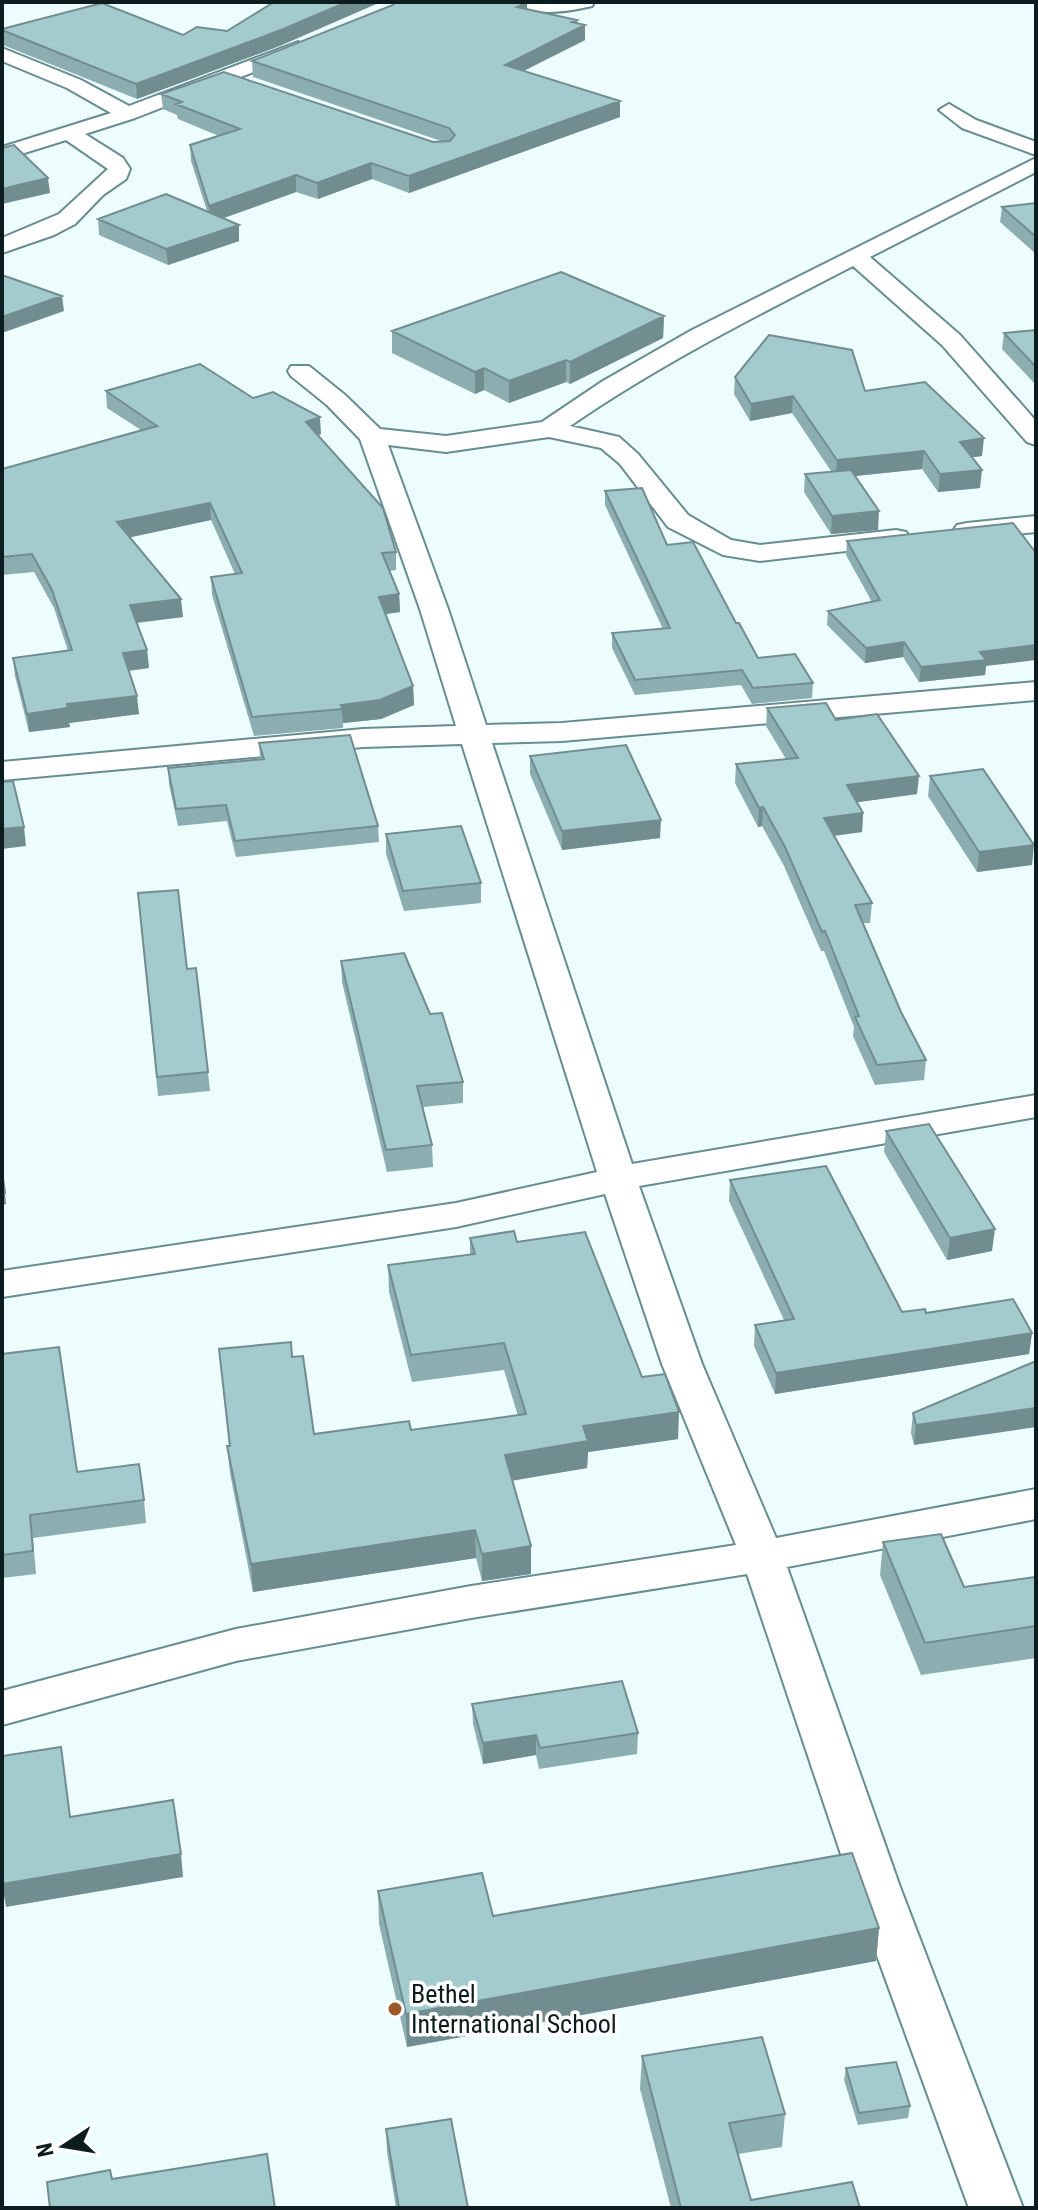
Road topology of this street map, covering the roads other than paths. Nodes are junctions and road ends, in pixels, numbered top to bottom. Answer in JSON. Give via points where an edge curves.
{"nodes":[{"id":1,"x":524,"y":2,"type":"edge"},
{"id":2,"x":585,"y":2,"type":"edge"},
{"id":3,"x":319,"y":40,"type":"edge"},
{"id":4,"x":2,"y":54,"type":"edge"},
{"id":5,"x":224,"y":77,"type":"junction"},
{"id":6,"x":252,"y":86,"type":"edge"},
{"id":7,"x":949,"y":110,"type":"dead end"},
{"id":8,"x":128,"y":114,"type":"junction"},
{"id":9,"x":69,"y":133,"type":"junction"},
{"id":10,"x":1036,"y":149,"type":"edge"},
{"id":11,"x":2,"y":154,"type":"edge"},
{"id":12,"x":1036,"y":164,"type":"edge"},
{"id":13,"x":2,"y":246,"type":"edge"},
{"id":14,"x":854,"y":255,"type":"junction"},
{"id":15,"x":300,"y":371,"type":"dead end"},
{"id":16,"x":612,"y":386,"type":"junction"},
{"id":17,"x":549,"y":429,"type":"junction"},
{"id":18,"x":372,"y":436,"type":"junction"},
{"id":19,"x":1036,"y":437,"type":"edge"},
{"id":20,"x":610,"y":442,"type":"junction"},
{"id":21,"x":1036,"y":524,"type":"edge"},
{"id":22,"x":1036,"y":691,"type":"edge"},
{"id":23,"x":472,"y":732,"type":"junction"},
{"id":24,"x":2,"y":771,"type":"edge"},
{"id":25,"x":1036,"y":1106,"type":"edge"},
{"id":26,"x":619,"y":1178,"type":"junction"},
{"id":27,"x":2,"y":1284,"type":"edge"},
{"id":28,"x":1036,"y":1504,"type":"edge"},
{"id":29,"x":762,"y":1556,"type":"junction"},
{"id":30,"x":2,"y":1708,"type":"edge"},
{"id":31,"x":996,"y":2208,"type":"edge"}],
"edges":[{"from":1,"to":2,"type":"street"},
{"from":3,"to":5,"type":"street"},
{"from":4,"to":8,"type":"street"},
{"from":5,"to":6,"type":"street"},
{"from":5,"to":8,"type":"street"},
{"from":7,"to":10,"type":"street","via":[[969,124]]},
{"from":8,"to":9,"type":"street"},
{"from":9,"to":11,"type":"street"},
{"from":9,"to":13,"type":"street","via":[[115,163],[118,174],[67,219]]},
{"from":12,"to":14,"type":"street"},
{"from":14,"to":16,"type":"street"},
{"from":14,"to":19,"type":"street","via":[[951,340]]},
{"from":15,"to":18,"type":"street"},
{"from":16,"to":17,"type":"street"},
{"from":16,"to":20,"type":"street"},
{"from":17,"to":18,"type":"street","via":[[446,444]]},
{"from":17,"to":20,"type":"street"},
{"from":18,"to":23,"type":"street"},
{"from":20,"to":21,"type":"street","via":[[678,521],[723,547],[760,553]]},
{"from":22,"to":23,"type":"street","via":[[633,727]]},
{"from":23,"to":24,"type":"street"},
{"from":23,"to":26,"type":"street"},
{"from":25,"to":26,"type":"street"},
{"from":26,"to":27,"type":"street","via":[[456,1215]]},
{"from":26,"to":29,"type":"street","via":[[682,1364]]},
{"from":28,"to":29,"type":"street"},
{"from":29,"to":30,"type":"street","via":[[236,1645]]},
{"from":29,"to":31,"type":"street","via":[[876,1887]]}]}
